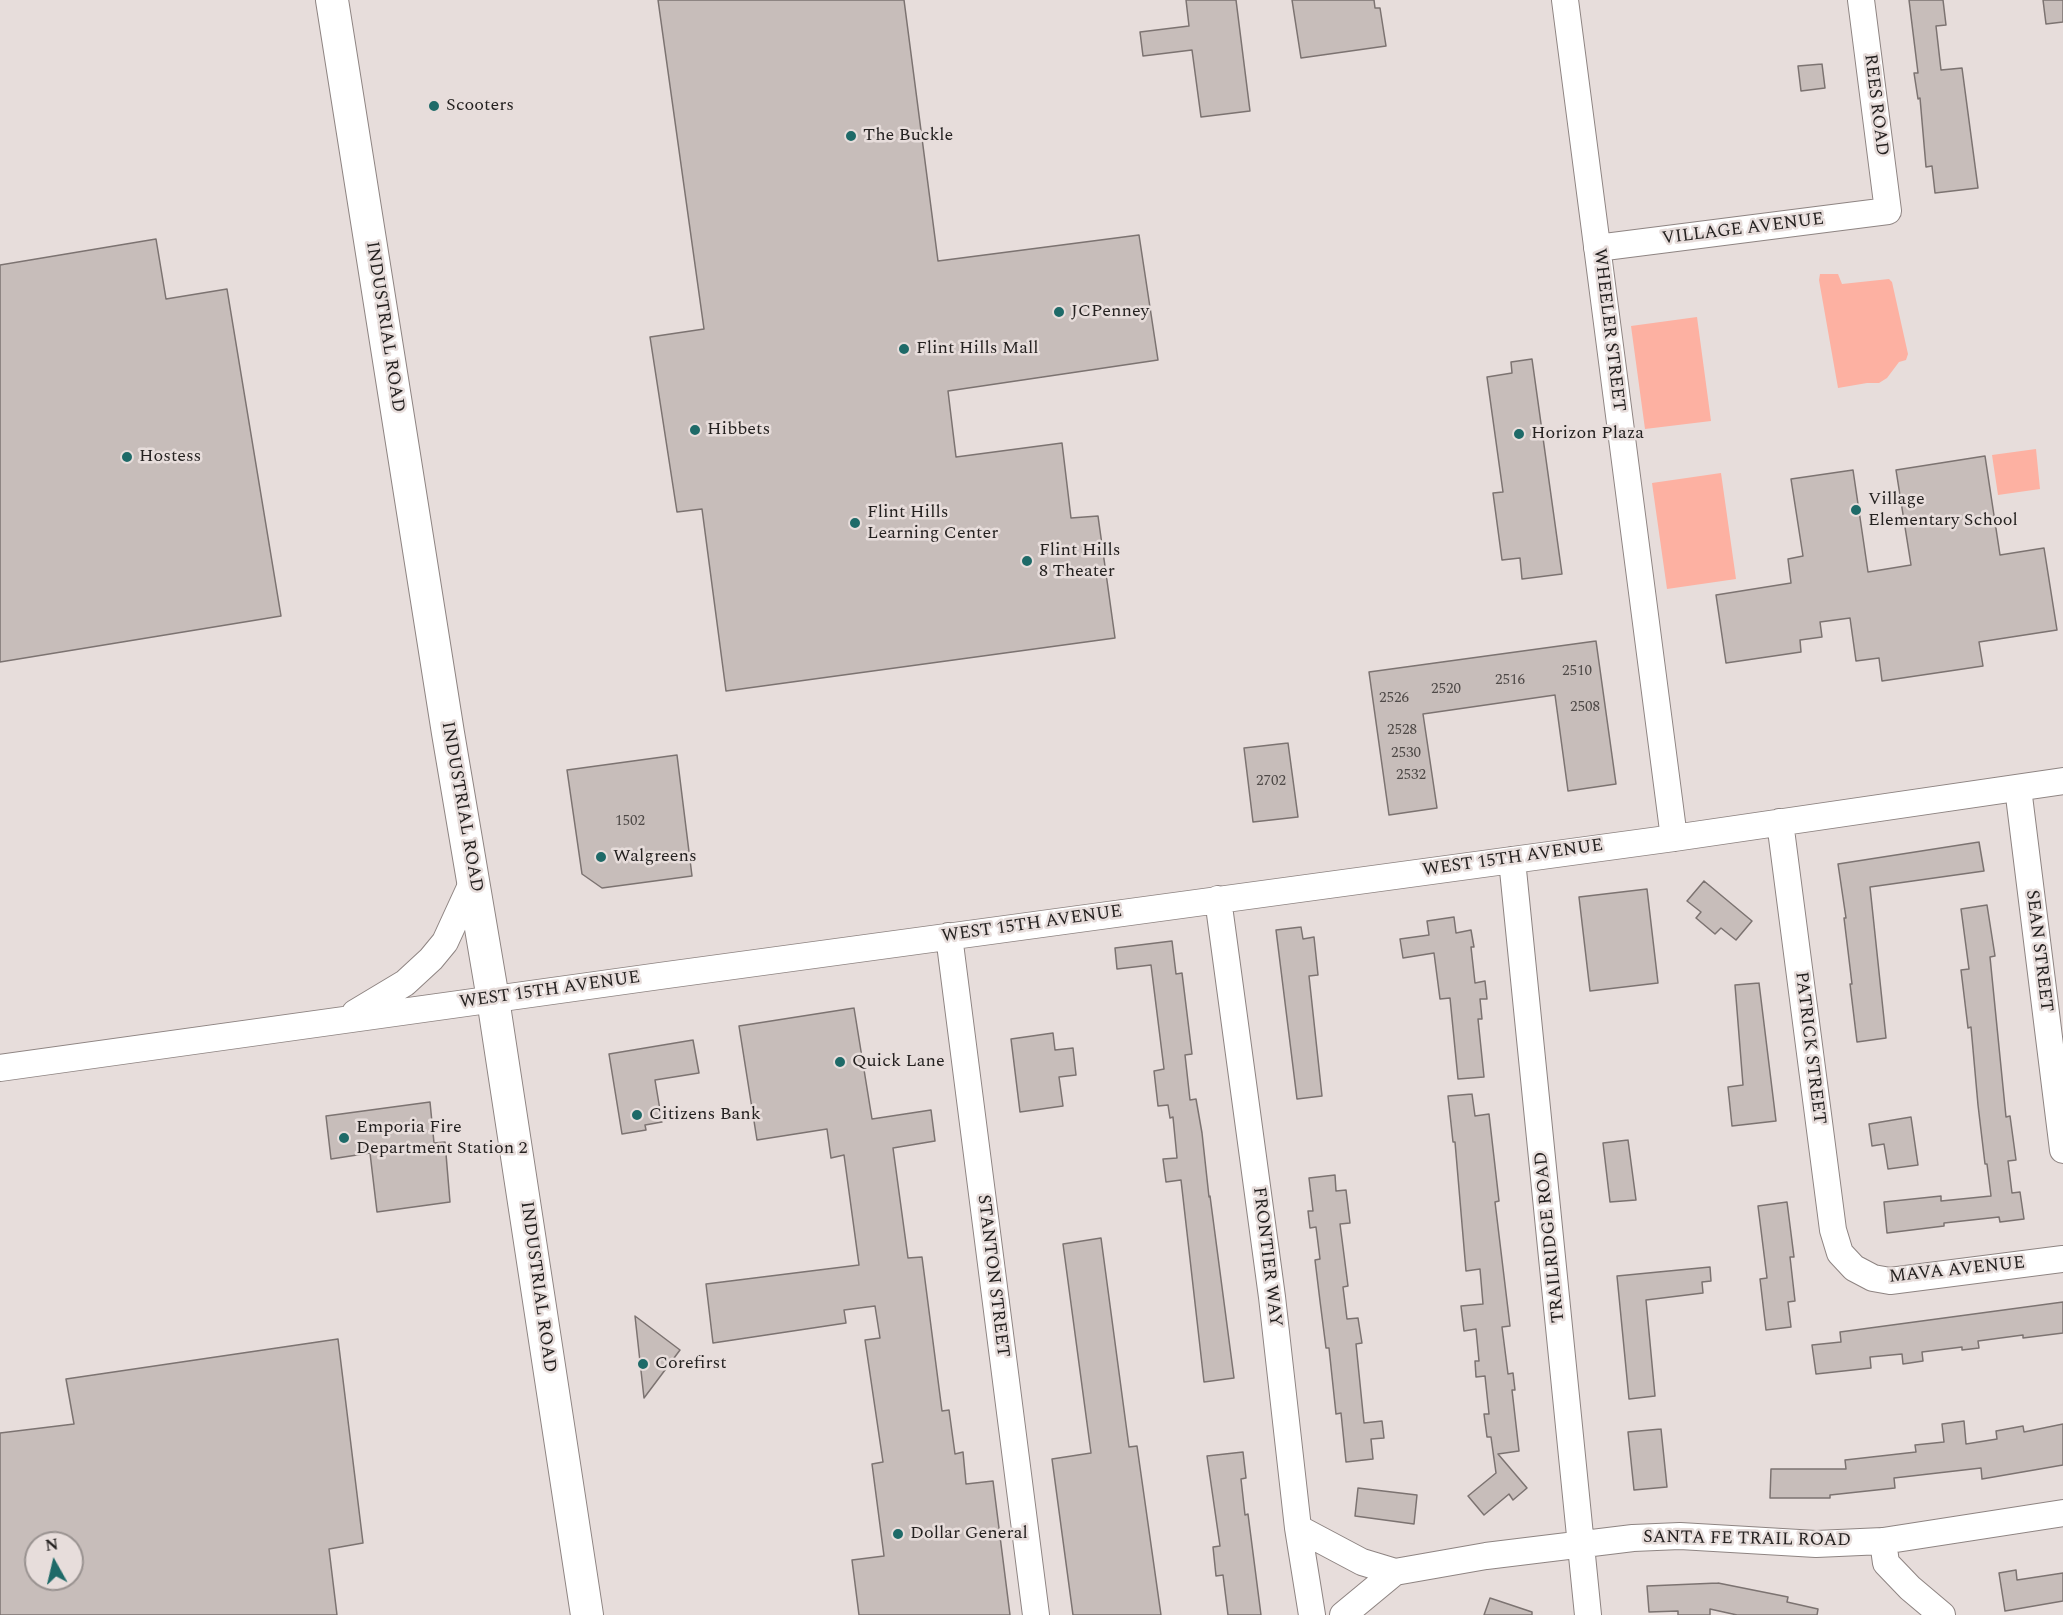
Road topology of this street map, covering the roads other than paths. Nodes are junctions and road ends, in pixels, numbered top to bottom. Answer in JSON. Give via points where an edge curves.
{"nodes":[{"id":1,"x":332,"y":0,"type":"edge"},
{"id":2,"x":1565,"y":0,"type":"edge"},
{"id":3,"x":1861,"y":0,"type":"edge"},
{"id":4,"x":1888,"y":211,"type":"joint"},
{"id":5,"x":1598,"y":248,"type":"junction"},
{"id":6,"x":2063,"y":782,"type":"edge"},
{"id":7,"x":2018,"y":788,"type":"junction"},
{"id":8,"x":1780,"y":822,"type":"junction"},
{"id":9,"x":1674,"y":838,"type":"junction"},
{"id":10,"x":1512,"y":860,"type":"junction"},
{"id":11,"x":473,"y":881,"type":"junction"},
{"id":12,"x":1218,"y":899,"type":"junction"},
{"id":13,"x":949,"y":936,"type":"junction"},
{"id":14,"x":493,"y":999,"type":"junction"},
{"id":15,"x":341,"y":1021,"type":"junction"},
{"id":16,"x":0,"y":1068,"type":"edge"},
{"id":17,"x":2063,"y":1150,"type":"edge"},
{"id":18,"x":2063,"y":1259,"type":"edge"},
{"id":19,"x":1854,"y":1268,"type":"joint"},
{"id":20,"x":2063,"y":1513,"type":"edge"},
{"id":21,"x":1298,"y":1528,"type":"junction"},
{"id":22,"x":1883,"y":1541,"type":"junction"},
{"id":23,"x":1581,"y":1545,"type":"junction"},
{"id":24,"x":1395,"y":1572,"type":"junction"},
{"id":25,"x":587,"y":1615,"type":"edge"},
{"id":26,"x":1036,"y":1615,"type":"edge"},
{"id":27,"x":1312,"y":1615,"type":"edge"},
{"id":28,"x":1343,"y":1615,"type":"edge"},
{"id":29,"x":1588,"y":1615,"type":"edge"},
{"id":30,"x":1942,"y":1615,"type":"edge"}],
"edges":[{"from":1,"to":11,"type":"main road","name":"INDUSTRIAL ROAD"},
{"from":2,"to":5,"type":"street","name":"WHEELER STREET"},
{"from":3,"to":4,"type":"street","name":"REES ROAD"},
{"from":4,"to":5,"type":"street","name":"VILLAGE AVENUE"},
{"from":5,"to":9,"type":"street","name":"WHEELER STREET"},
{"from":6,"to":7,"type":"street","name":"WEST 15TH AVENUE"},
{"from":7,"to":8,"type":"street","name":"WEST 15TH AVENUE"},
{"from":7,"to":17,"type":"street","name":"SEAN STREET"},
{"from":8,"to":9,"type":"street","name":"WEST 15TH AVENUE"},
{"from":8,"to":19,"type":"street","name":"PATRICK STREET","via":[[1833,1230],[1840,1253]]},
{"from":9,"to":10,"type":"street","name":"WEST 15TH AVENUE"},
{"from":10,"to":12,"type":"street","name":"WEST 15TH AVENUE"},
{"from":10,"to":23,"type":"street","name":"TRAILRIDGE ROAD"},
{"from":11,"to":14,"type":"main road","name":"INDUSTRIAL ROAD"},
{"from":11,"to":15,"type":"street","via":[[445,942],[431,959],[405,983]]},
{"from":12,"to":13,"type":"street","name":"WEST 15TH AVENUE"},
{"from":12,"to":21,"type":"street","name":"FRONTIER WAY","via":[[1272,1297]]},
{"from":13,"to":14,"type":"street","name":"WEST 15TH AVENUE"},
{"from":13,"to":26,"type":"street","name":"STANTON STREET"},
{"from":14,"to":15,"type":"street","name":"WEST 15TH AVENUE"},
{"from":14,"to":25,"type":"main road","name":"INDUSTRIAL ROAD"},
{"from":15,"to":16,"type":"street","name":"WEST 15TH AVENUE"},
{"from":18,"to":19,"type":"street","name":"MAVA AVENUE","via":[[1890,1281]]},
{"from":20,"to":22,"type":"street","name":"SANTA FE TRAIL ROAD"},
{"from":21,"to":24,"type":"street","name":"SANTA FE TRAIL ROAD","via":[[1362,1562]]},
{"from":21,"to":27,"type":"street","name":"FRONTIER WAY"},
{"from":22,"to":23,"type":"street","name":"SANTA FE TRAIL ROAD","via":[[1816,1544],[1680,1536]]},
{"from":22,"to":30,"type":"street","via":[[1886,1563]]},
{"from":23,"to":24,"type":"street","name":"SANTA FE TRAIL ROAD"},
{"from":23,"to":29,"type":"street","name":"TRAILRIDGE ROAD"},
{"from":24,"to":28,"type":"street","name":"SANTA FE TRAIL ROAD"}]}
